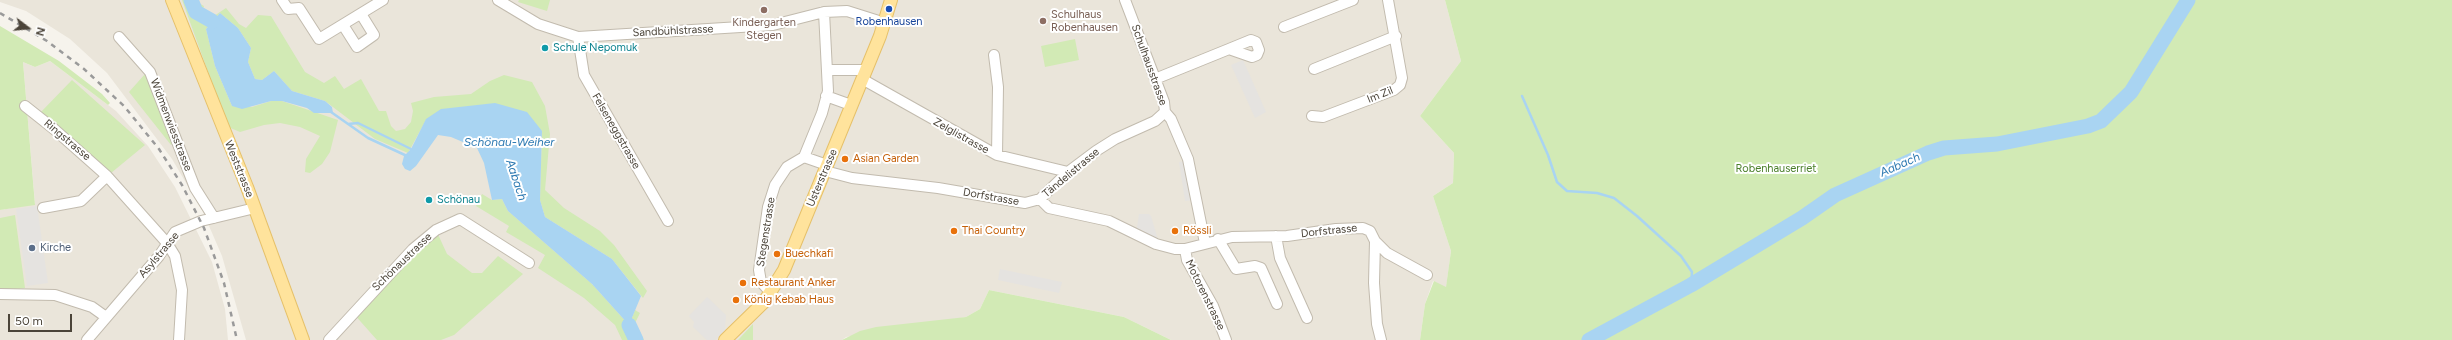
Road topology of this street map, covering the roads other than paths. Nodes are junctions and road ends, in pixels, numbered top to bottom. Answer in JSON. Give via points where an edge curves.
{"nodes":[{"id":1,"x":172,"y":0,"type":"edge"},
{"id":2,"x":282,"y":0,"type":"edge"},
{"id":3,"x":383,"y":0,"type":"edge"},
{"id":4,"x":498,"y":0,"type":"edge"},
{"id":5,"x":891,"y":0,"type":"edge"},
{"id":6,"x":1125,"y":0,"type":"edge"},
{"id":7,"x":1353,"y":0,"type":"edge"},
{"id":8,"x":1388,"y":0,"type":"edge"},
{"id":9,"x":824,"y":12,"type":"junction"},
{"id":10,"x":361,"y":14,"type":"junction"},
{"id":11,"x":884,"y":23,"type":"junction"},
{"id":12,"x":343,"y":25,"type":"junction"},
{"id":13,"x":1284,"y":27,"type":"dead end"},
{"id":14,"x":1396,"y":36,"type":"junction"},
{"id":15,"x":119,"y":37,"type":"dead end"},
{"id":16,"x":578,"y":37,"type":"junction"},
{"id":17,"x":1229,"y":49,"type":"dead end"},
{"id":18,"x":994,"y":55,"type":"dead end"},
{"id":19,"x":1314,"y":69,"type":"dead end"},
{"id":20,"x":828,"y":70,"type":"junction"},
{"id":21,"x":864,"y":74,"type":"junction"},
{"id":22,"x":1155,"y":79,"type":"junction"},
{"id":23,"x":826,"y":96,"type":"junction"},
{"id":24,"x":851,"y":105,"type":"junction"},
{"id":25,"x":25,"y":106,"type":"dead end"},
{"id":26,"x":1165,"y":112,"type":"junction"},
{"id":27,"x":1312,"y":116,"type":"dead end"},
{"id":28,"x":997,"y":155,"type":"junction"},
{"id":29,"x":804,"y":156,"type":"junction"},
{"id":30,"x":826,"y":168,"type":"junction"},
{"id":31,"x":1068,"y":172,"type":"junction"},
{"id":32,"x":107,"y":176,"type":"junction"},
{"id":33,"x":1040,"y":199,"type":"junction"},
{"id":34,"x":42,"y":208,"type":"dead end"},
{"id":35,"x":255,"y":208,"type":"junction"},
{"id":36,"x":214,"y":218,"type":"junction"},
{"id":37,"x":668,"y":221,"type":"dead end"},
{"id":38,"x":1276,"y":236,"type":"junction"},
{"id":39,"x":1218,"y":240,"type":"junction"},
{"id":40,"x":1375,"y":241,"type":"junction"},
{"id":41,"x":167,"y":243,"type":"junction"},
{"id":42,"x":1205,"y":243,"type":"junction"},
{"id":43,"x":1184,"y":249,"type":"junction"},
{"id":44,"x":529,"y":263,"type":"dead end"},
{"id":45,"x":1427,"y":275,"type":"dead end"},
{"id":46,"x":771,"y":293,"type":"junction"},
{"id":47,"x":0,"y":294,"type":"edge"},
{"id":48,"x":1277,"y":304,"type":"dead end"},
{"id":49,"x":106,"y":317,"type":"junction"},
{"id":50,"x":1307,"y":318,"type":"dead end"},
{"id":51,"x":87,"y":340,"type":"edge"},
{"id":52,"x":179,"y":340,"type":"edge"},
{"id":53,"x":303,"y":340,"type":"edge"},
{"id":54,"x":329,"y":340,"type":"edge"},
{"id":55,"x":725,"y":340,"type":"edge"},
{"id":56,"x":1226,"y":340,"type":"edge"},
{"id":57,"x":1381,"y":340,"type":"edge"}],
"edges":[{"from":1,"to":35,"type":"main road","name":"Weststrasse"},
{"from":2,"to":12,"type":"street","via":[[288,10],[299,8],[319,39]]},
{"from":3,"to":10,"type":"street"},
{"from":4,"to":16,"type":"street","via":[[538,24]]},
{"from":5,"to":11,"type":"main road","name":"Usterstrasse"},
{"from":6,"to":22,"type":"street","name":"Schulhausstrasse"},
{"from":7,"to":13,"type":"street"},
{"from":8,"to":14,"type":"street","name":"Im Zil"},
{"from":9,"to":11,"type":"street","name":"Sandbühlstrasse","via":[[847,11]]},
{"from":9,"to":16,"type":"street","name":"Sandbühlstrasse","via":[[773,25]]},
{"from":9,"to":20,"type":"street"},
{"from":10,"to":12,"type":"street"},
{"from":10,"to":12,"type":"street","via":[[374,35],[357,47]]},
{"from":11,"to":21,"type":"main road","name":"Usterstrasse"},
{"from":14,"to":19,"type":"street"},
{"from":14,"to":27,"type":"street","name":"Im Zil","via":[[1402,78],[1398,88],[1323,117]]},
{"from":15,"to":36,"type":"street","name":"Widmenwiesstrasse","via":[[150,72],[195,188]]},
{"from":16,"to":37,"type":"street","name":"Felseneggstrasse","via":[[584,75]]},
{"from":17,"to":22,"type":"street"},
{"from":18,"to":28,"type":"street","via":[[998,87]]},
{"from":20,"to":21,"type":"street"},
{"from":20,"to":23,"type":"street"},
{"from":21,"to":24,"type":"main road","name":"Usterstrasse"},
{"from":21,"to":28,"type":"street","name":"Zelglistrasse"},
{"from":22,"to":26,"type":"street","name":"Schulhausstrasse"},
{"from":23,"to":24,"type":"street"},
{"from":23,"to":29,"type":"street"},
{"from":24,"to":30,"type":"main road","name":"Usterstrasse"},
{"from":25,"to":32,"type":"street","name":"Ringstrasse"},
{"from":26,"to":31,"type":"street","name":"Tändelistrasse","via":[[1155,122],[1107,144]]},
{"from":26,"to":42,"type":"street","name":"Schulhausstrasse","via":[[1171,119],[1190,164]]},
{"from":28,"to":31,"type":"street","name":"Zelglistrasse"},
{"from":29,"to":30,"type":"street"},
{"from":29,"to":46,"type":"street","name":"Stegenstrasse","via":[[787,167],[771,196],[759,270],[761,282]]},
{"from":30,"to":33,"type":"street","name":"Dorfstrasse","via":[[852,178],[938,188],[1017,203]]},
{"from":30,"to":46,"type":"main road","name":"Usterstrasse","via":[[784,270]]},
{"from":31,"to":33,"type":"street","name":"Tändelistrasse"},
{"from":32,"to":34,"type":"street","via":[[81,201]]},
{"from":32,"to":41,"type":"street","name":"Ringstrasse"},
{"from":33,"to":43,"type":"street","name":"Dorfstrasse","via":[[1049,208],[1099,218],[1156,244]]},
{"from":35,"to":36,"type":"street","name":"Asylstrasse"},
{"from":35,"to":53,"type":"main road","name":"Weststrasse"},
{"from":36,"to":41,"type":"street","name":"Asylstrasse","via":[[186,226],[175,232]]},
{"from":38,"to":39,"type":"street","name":"Dorfstrasse","via":[[1242,236]]},
{"from":38,"to":40,"type":"street","name":"Dorfstrasse","via":[[1359,227],[1370,231]]},
{"from":38,"to":50,"type":"street","via":[[1280,258]]},
{"from":39,"to":42,"type":"street","name":"Dorfstrasse"},
{"from":39,"to":48,"type":"street","via":[[1236,269],[1255,266],[1260,268]]},
{"from":40,"to":45,"type":"street","name":"Dorfstrasse","via":[[1387,253]]},
{"from":40,"to":57,"type":"street","via":[[1374,283],[1377,324]]},
{"from":41,"to":49,"type":"street","name":"Asylstrasse","via":[[159,256]]},
{"from":41,"to":52,"type":"street","name":"Ringstrasse","via":[[175,256],[181,283]]},
{"from":42,"to":43,"type":"street","name":"Dorfstrasse"},
{"from":43,"to":56,"type":"street","name":"Motorenstrasse","via":[[1187,260],[1213,306]]},
{"from":44,"to":54,"type":"street","name":"Schönaustrasse","via":[[460,219],[436,230],[413,249]]},
{"from":46,"to":55,"type":"main road","name":"Usterstrasse"},
{"from":47,"to":49,"type":"street","via":[[55,295],[92,307]]},
{"from":49,"to":51,"type":"street","name":"Asylstrasse"}]}
